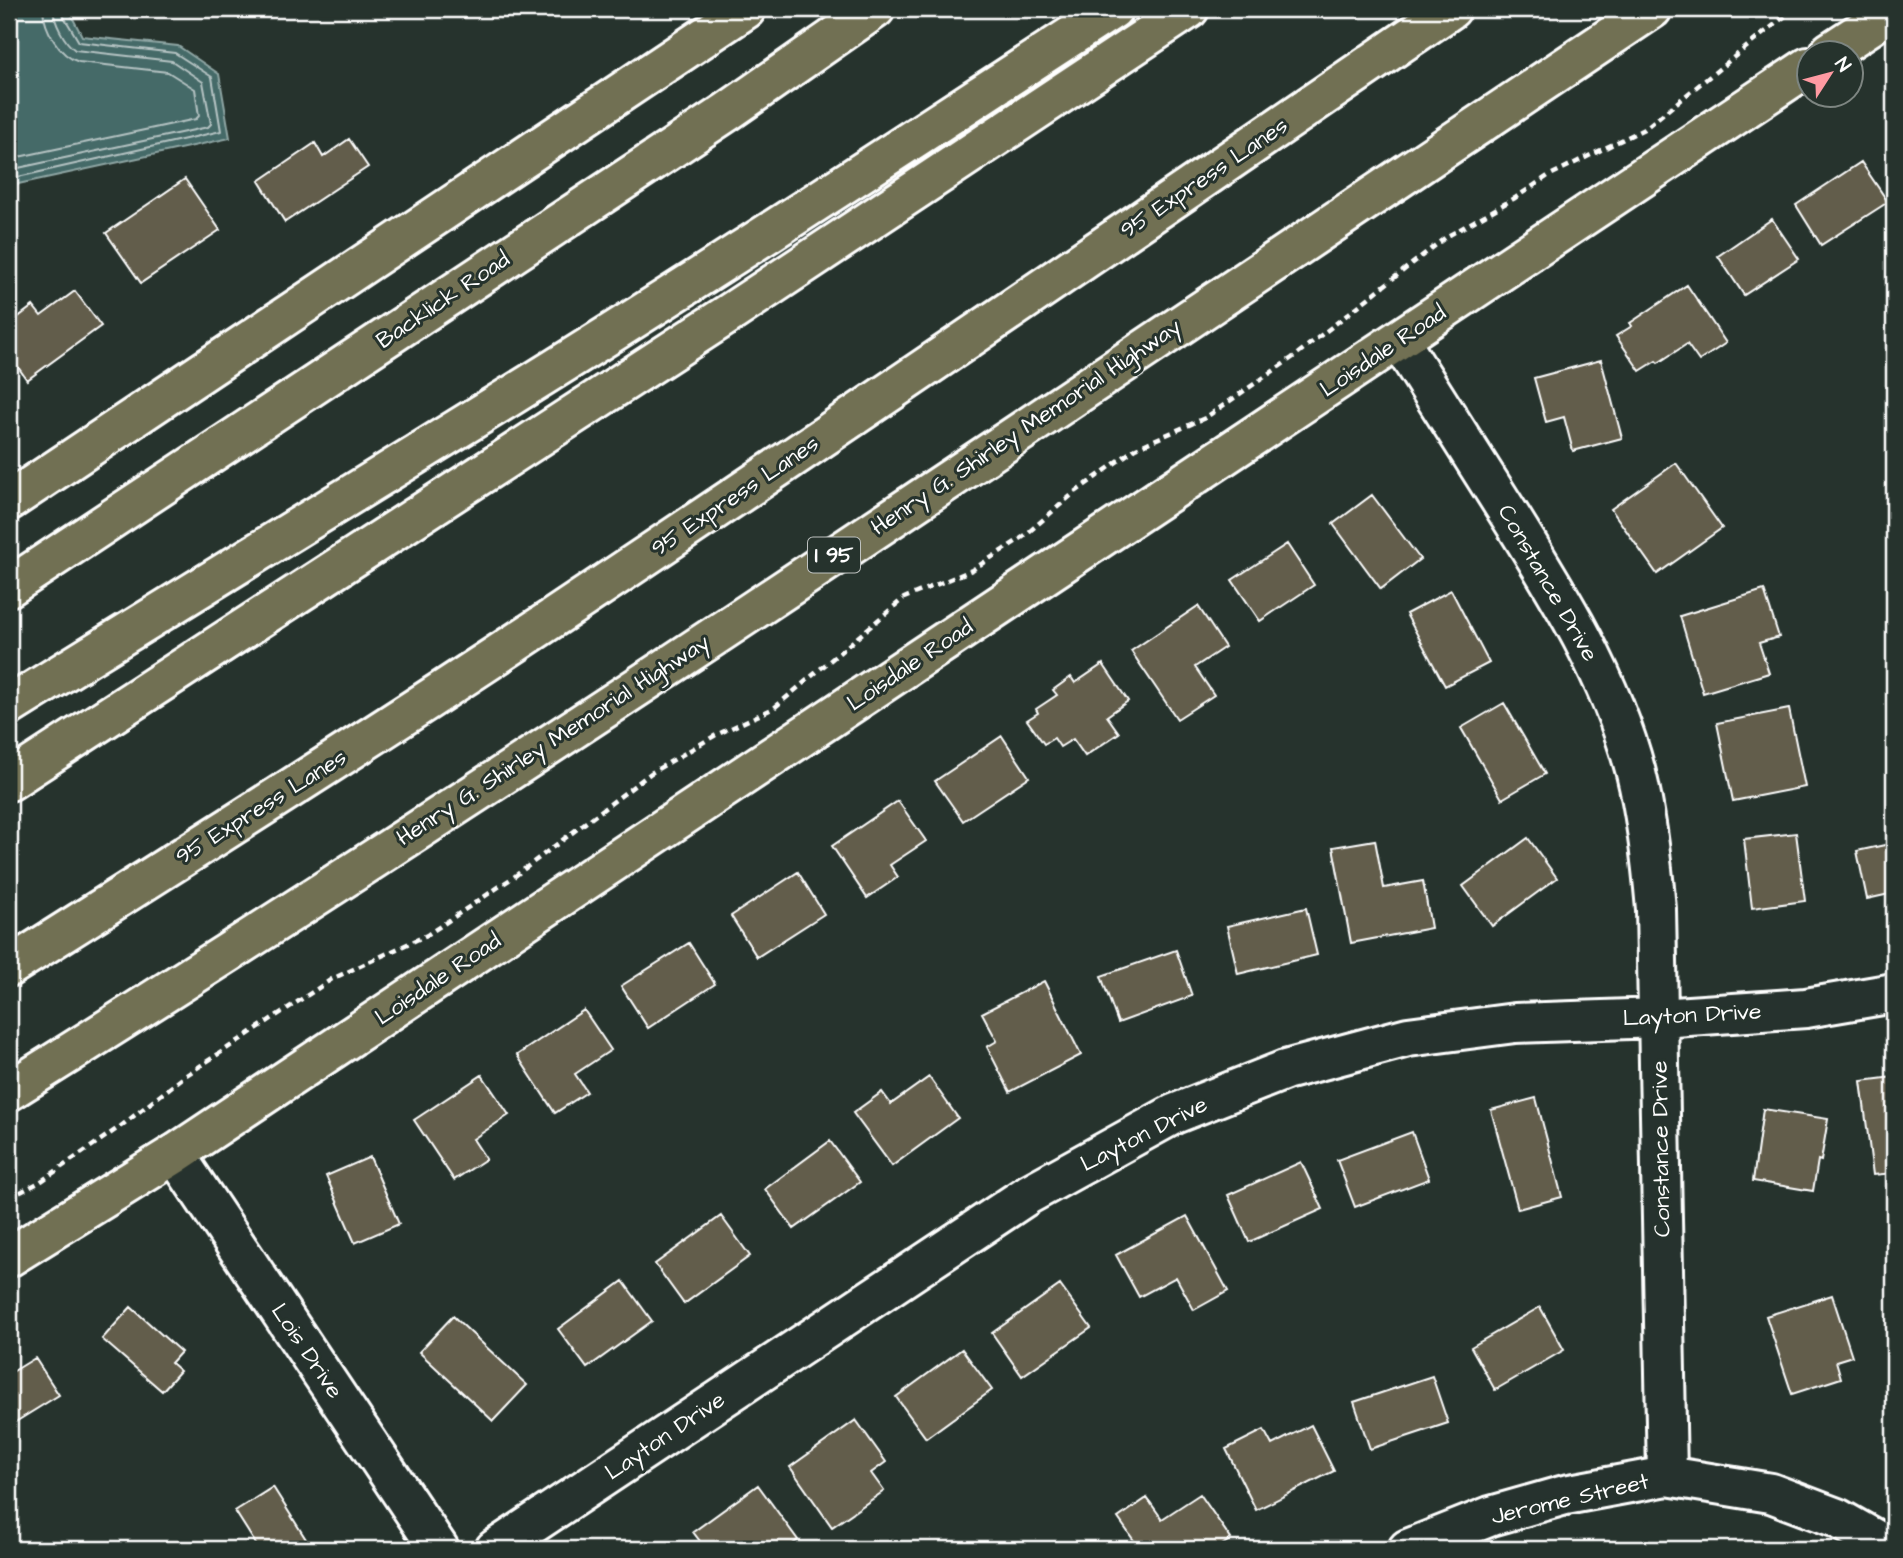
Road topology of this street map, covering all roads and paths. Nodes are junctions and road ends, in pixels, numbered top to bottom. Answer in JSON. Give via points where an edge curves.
{"nodes":[{"id":1,"x":746,"y":9,"type":"edge"},
{"id":2,"x":875,"y":9,"type":"edge"},
{"id":3,"x":1113,"y":9,"type":"edge"},
{"id":4,"x":1189,"y":9,"type":"edge"},
{"id":5,"x":1451,"y":9,"type":"edge"},
{"id":6,"x":1652,"y":9,"type":"edge"},
{"id":7,"x":1794,"y":9,"type":"edge"},
{"id":8,"x":1894,"y":10,"type":"edge"},
{"id":9,"x":1851,"y":38,"type":"edge"},
{"id":10,"x":1794,"y":76,"type":"edge"},
{"id":11,"x":1399,"y":340,"type":"junction"},
{"id":12,"x":9,"y":501,"type":"edge"},
{"id":13,"x":9,"y":587,"type":"edge"},
{"id":14,"x":9,"y":706,"type":"edge"},
{"id":15,"x":9,"y":781,"type":"edge"},
{"id":16,"x":9,"y":967,"type":"edge"},
{"id":17,"x":1894,"y":993,"type":"edge"},
{"id":18,"x":1658,"y":1018,"type":"junction"},
{"id":19,"x":9,"y":1091,"type":"edge"},
{"id":20,"x":175,"y":1154,"type":"junction"},
{"id":21,"x":9,"y":1198,"type":"edge"},
{"id":22,"x":9,"y":1257,"type":"edge"},
{"id":23,"x":1667,"y":1476,"type":"junction"},
{"id":24,"x":439,"y":1549,"type":"edge"},
{"id":25,"x":495,"y":1549,"type":"edge"},
{"id":26,"x":1408,"y":1549,"type":"edge"},
{"id":27,"x":1892,"y":1549,"type":"edge"}],
"edges":[{"from":1,"to":12,"type":"main road"},
{"from":2,"to":13,"type":"main road","name":"Backlick Road","via":[[727,112]]},
{"from":3,"to":14,"type":"main road","via":[[600,340]]},
{"from":4,"to":15,"type":"main road","via":[[722,319]]},
{"from":5,"to":16,"type":"main road","name":"95 Express Lanes","via":[[543,624]]},
{"from":6,"to":19,"type":"main road","name":"Henry G. Shirley Memorial Highway","number":"I 95","via":[[690,652]]},
{"from":7,"to":21,"type":"path","via":[[1644,129],[1548,176],[1446,237],[1292,359],[1205,418],[1136,448],[1023,537],[972,570],[904,598],[774,708],[651,773],[515,876],[427,935],[332,979],[185,1076],[50,1175]]},
{"from":8,"to":9,"type":"main road"},
{"from":10,"to":11,"type":"main road","name":"Loisdale Road"},
{"from":11,"to":18,"type":"street","name":"Constance Drive","via":[[1548,576],[1612,699],[1636,774],[1651,852]]},
{"from":11,"to":20,"type":"main road","name":"Loisdale Road"},
{"from":17,"to":18,"type":"street","name":"Layton Drive","via":[[1806,1008]]},
{"from":18,"to":23,"type":"street","name":"Constance Drive"},
{"from":18,"to":25,"type":"street","name":"Layton Drive","via":[[1515,1023],[1408,1037],[1285,1070],[1174,1114],[1029,1194]]},
{"from":20,"to":22,"type":"main road","name":"Loisdale Road"},
{"from":20,"to":24,"type":"street","name":"Lois Drive"},
{"from":23,"to":26,"type":"street","name":"Jerome Street","via":[[1565,1495],[1491,1516]]},
{"from":23,"to":27,"type":"street","name":"Jerome Street","via":[[1771,1493],[1837,1518]]}]}
